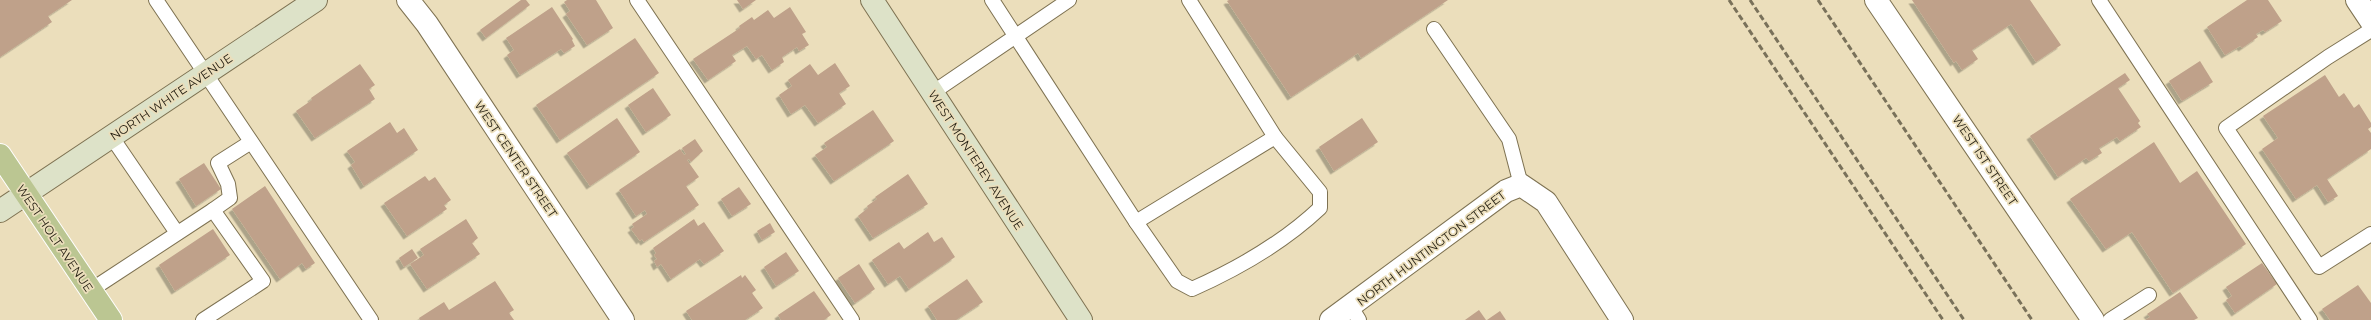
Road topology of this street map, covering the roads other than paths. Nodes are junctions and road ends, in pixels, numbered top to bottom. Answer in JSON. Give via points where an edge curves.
{"nodes":[{"id":1,"x":156,"y":0,"type":"edge"},
{"id":2,"x":316,"y":0,"type":"edge"},
{"id":3,"x":408,"y":0,"type":"edge"},
{"id":4,"x":637,"y":0,"type":"edge"},
{"id":5,"x":872,"y":0,"type":"edge"},
{"id":6,"x":992,"y":0,"type":"edge"},
{"id":7,"x":1069,"y":0,"type":"edge"},
{"id":8,"x":1189,"y":0,"type":"edge"},
{"id":9,"x":1876,"y":0,"type":"edge"},
{"id":10,"x":2099,"y":0,"type":"edge"},
{"id":11,"x":2357,"y":0,"type":"edge"},
{"id":12,"x":2371,"y":21,"type":"edge"},
{"id":13,"x":1434,"y":29,"type":"dead end"},
{"id":14,"x":2371,"y":30,"type":"edge"},
{"id":15,"x":1015,"y":36,"type":"junction"},
{"id":16,"x":205,"y":74,"type":"junction"},
{"id":17,"x":932,"y":93,"type":"junction"},
{"id":18,"x":111,"y":136,"type":"junction"},
{"id":19,"x":1275,"y":137,"type":"junction"},
{"id":20,"x":251,"y":142,"type":"junction"},
{"id":21,"x":0,"y":155,"type":"edge"},
{"id":22,"x":1527,"y":188,"type":"junction"},
{"id":23,"x":26,"y":194,"type":"junction"},
{"id":24,"x":213,"y":210,"type":"junction"},
{"id":25,"x":0,"y":211,"type":"edge"},
{"id":26,"x":1136,"y":222,"type":"junction"},
{"id":27,"x":177,"y":233,"type":"junction"},
{"id":28,"x":2371,"y":234,"type":"edge"},
{"id":29,"x":91,"y":290,"type":"junction"},
{"id":30,"x":2148,"y":295,"type":"dead end"},
{"id":31,"x":1355,"y":314,"type":"edge"},
{"id":32,"x":111,"y":320,"type":"edge"},
{"id":33,"x":203,"y":320,"type":"edge"},
{"id":34,"x":371,"y":320,"type":"edge"},
{"id":35,"x":623,"y":320,"type":"edge"},
{"id":36,"x":852,"y":320,"type":"edge"},
{"id":37,"x":1081,"y":320,"type":"edge"},
{"id":38,"x":1331,"y":320,"type":"edge"},
{"id":39,"x":1622,"y":320,"type":"edge"},
{"id":40,"x":2093,"y":320,"type":"edge"},
{"id":41,"x":2110,"y":320,"type":"edge"},
{"id":42,"x":2310,"y":320,"type":"edge"}],
"edges":[{"from":1,"to":16,"type":"lane"},
{"from":2,"to":16,"type":"street","name":"NORTH WHITE AVENUE"},
{"from":3,"to":35,"type":"street","name":"WEST CENTER STREET","via":[[427,24]]},
{"from":4,"to":36,"type":"lane"},
{"from":5,"to":17,"type":"street","name":"WEST MONTEREY AVENUE"},
{"from":6,"to":15,"type":"lane"},
{"from":7,"to":15,"type":"lane"},
{"from":8,"to":19,"type":"lane"},
{"from":9,"to":40,"type":"street","name":"WEST 1ST STREET"},
{"from":10,"to":42,"type":"lane"},
{"from":11,"to":12,"type":"street"},
{"from":13,"to":22,"type":"lane","via":[[1509,139]]},
{"from":14,"to":28,"type":"lane","via":[[2226,128],[2319,267]]},
{"from":15,"to":17,"type":"lane"},
{"from":15,"to":26,"type":"lane"},
{"from":16,"to":18,"type":"street","name":"NORTH WHITE AVENUE"},
{"from":16,"to":20,"type":"lane"},
{"from":17,"to":37,"type":"street","name":"WEST MONTEREY AVENUE"},
{"from":18,"to":23,"type":"street","name":"NORTH WHITE AVENUE"},
{"from":18,"to":27,"type":"lane"},
{"from":19,"to":26,"type":"lane"},
{"from":19,"to":26,"type":"lane","via":[[1320,192],[1320,208],[1305,222],[1228,274],[1192,289],[1177,281]]},
{"from":20,"to":24,"type":"lane","via":[[218,163],[228,184],[230,198]]},
{"from":20,"to":34,"type":"lane"},
{"from":21,"to":23,"type":"main road","name":"WEST HOLT AVENUE"},
{"from":22,"to":31,"type":"street","name":"NORTH HUNTINGTON STREET","via":[[1506,191]]},
{"from":22,"to":39,"type":"street","via":[[1546,202]]},
{"from":23,"to":25,"type":"street","name":"NORTH WHITE AVENUE"},
{"from":23,"to":29,"type":"main road","name":"WEST HOLT AVENUE"},
{"from":24,"to":27,"type":"lane"},
{"from":24,"to":33,"type":"lane","via":[[263,281]]},
{"from":27,"to":29,"type":"lane"},
{"from":29,"to":32,"type":"main road","name":"WEST HOLT AVENUE"},
{"from":30,"to":41,"type":"lane"},
{"from":31,"to":38,"type":"street","name":"NORTH HUNTINGTON STREET"}]}
